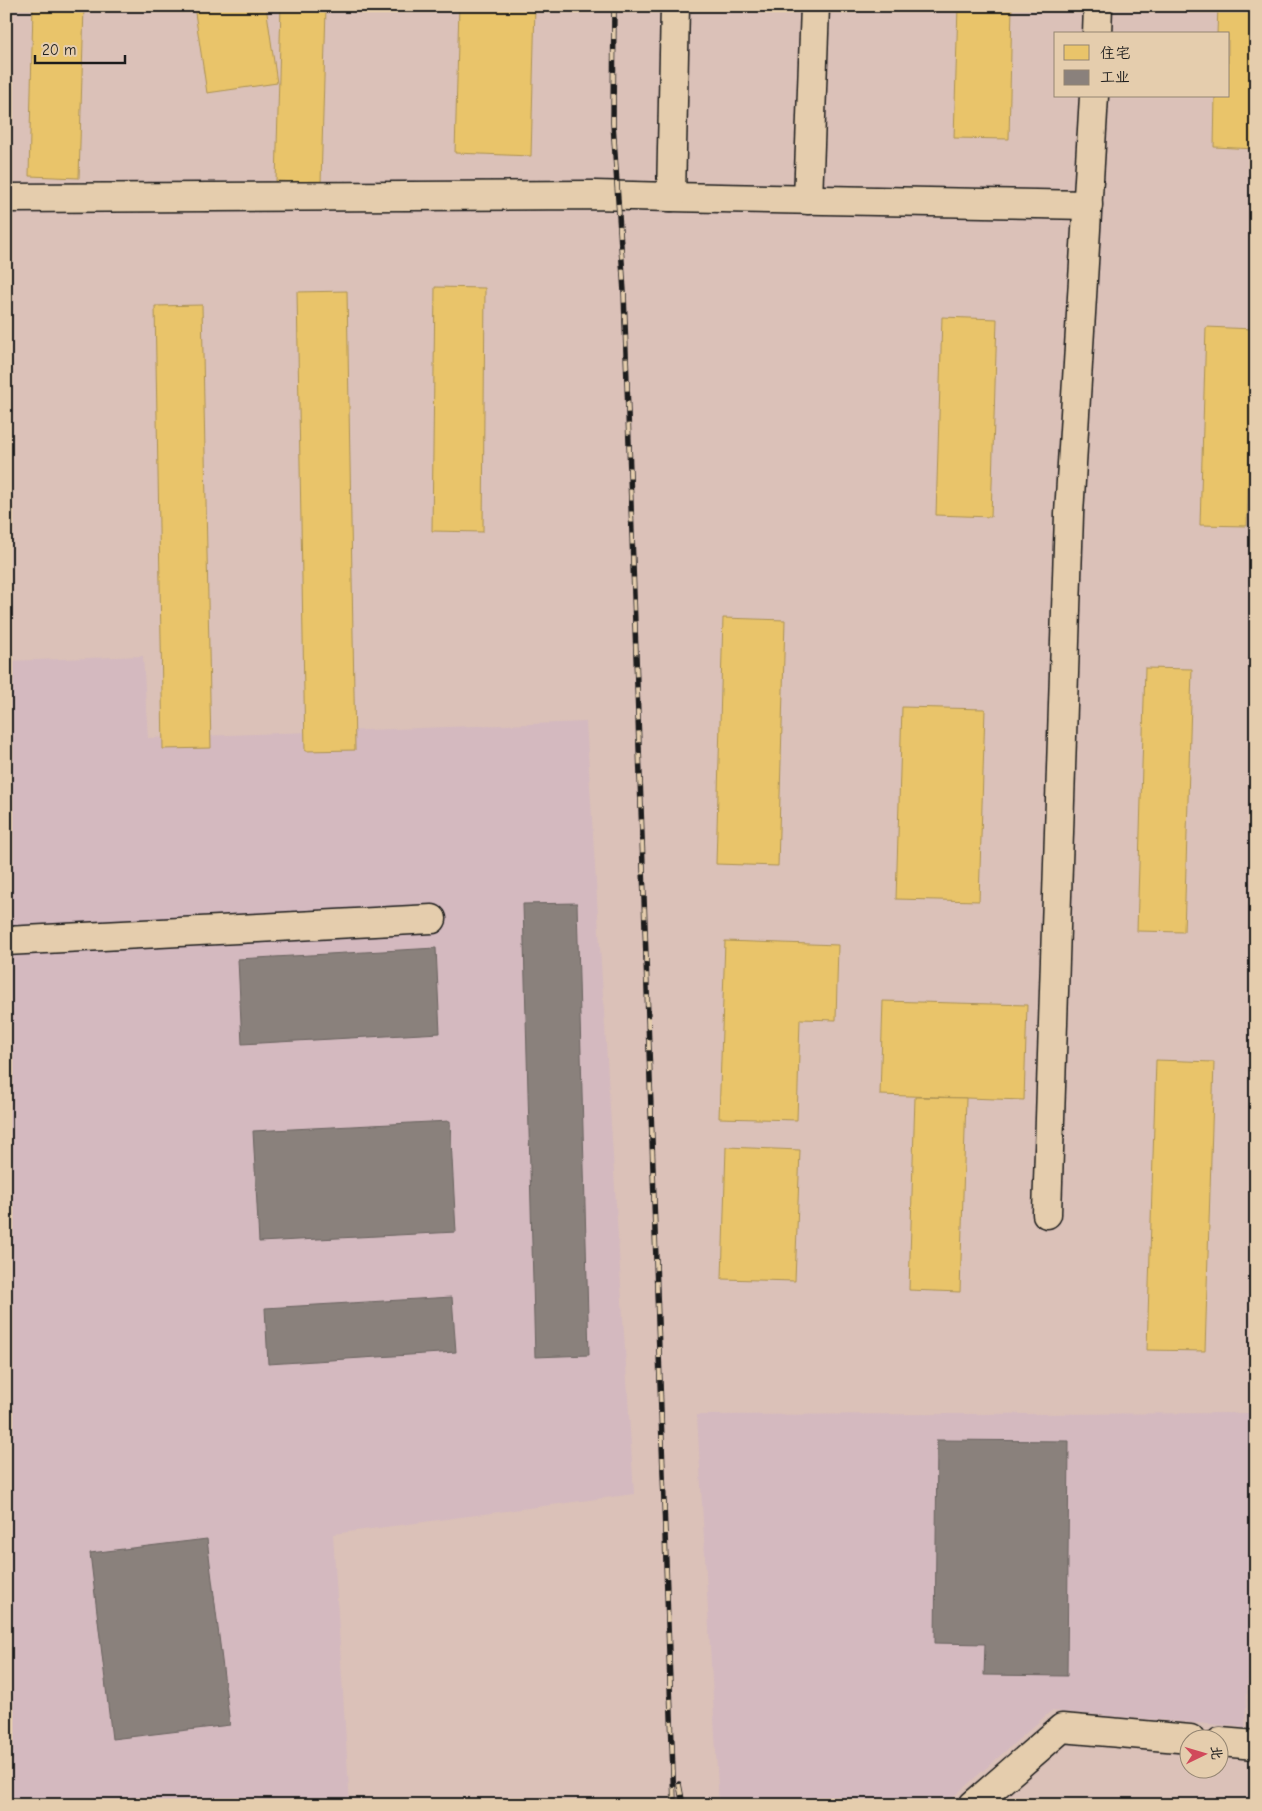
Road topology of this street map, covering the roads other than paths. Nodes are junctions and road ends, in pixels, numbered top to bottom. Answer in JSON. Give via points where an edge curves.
{"nodes":[{"id":1,"x":675,"y":6,"type":"edge"},
{"id":2,"x":815,"y":6,"type":"edge"},
{"id":3,"x":1098,"y":6,"type":"edge"},
{"id":4,"x":1097,"y":32,"type":"edge"},
{"id":5,"x":1094,"y":98,"type":"edge"},
{"id":6,"x":670,"y":197,"type":"junction"},
{"id":7,"x":6,"y":198,"type":"edge"},
{"id":8,"x":808,"y":200,"type":"junction"},
{"id":9,"x":1088,"y":205,"type":"junction"},
{"id":10,"x":432,"y":919,"type":"dead end"},
{"id":11,"x":6,"y":941,"type":"edge"},
{"id":12,"x":1047,"y":1214,"type":"dead end"},
{"id":13,"x":1180,"y":1738,"type":"edge"},
{"id":14,"x":1230,"y":1743,"type":"edge"},
{"id":15,"x":1256,"y":1745,"type":"edge"},
{"id":16,"x":974,"y":1805,"type":"edge"}],
"edges":[{"from":1,"to":6,"type":"street"},
{"from":2,"to":8,"type":"street"},
{"from":3,"to":4,"type":"street"},
{"from":5,"to":9,"type":"street"},
{"from":6,"to":7,"type":"street"},
{"from":6,"to":8,"type":"street"},
{"from":8,"to":9,"type":"street"},
{"from":9,"to":12,"type":"street","via":[[1070,514]]},
{"from":10,"to":11,"type":"street"},
{"from":13,"to":16,"type":"street","via":[[1062,1728]]},
{"from":14,"to":15,"type":"street"}]}
